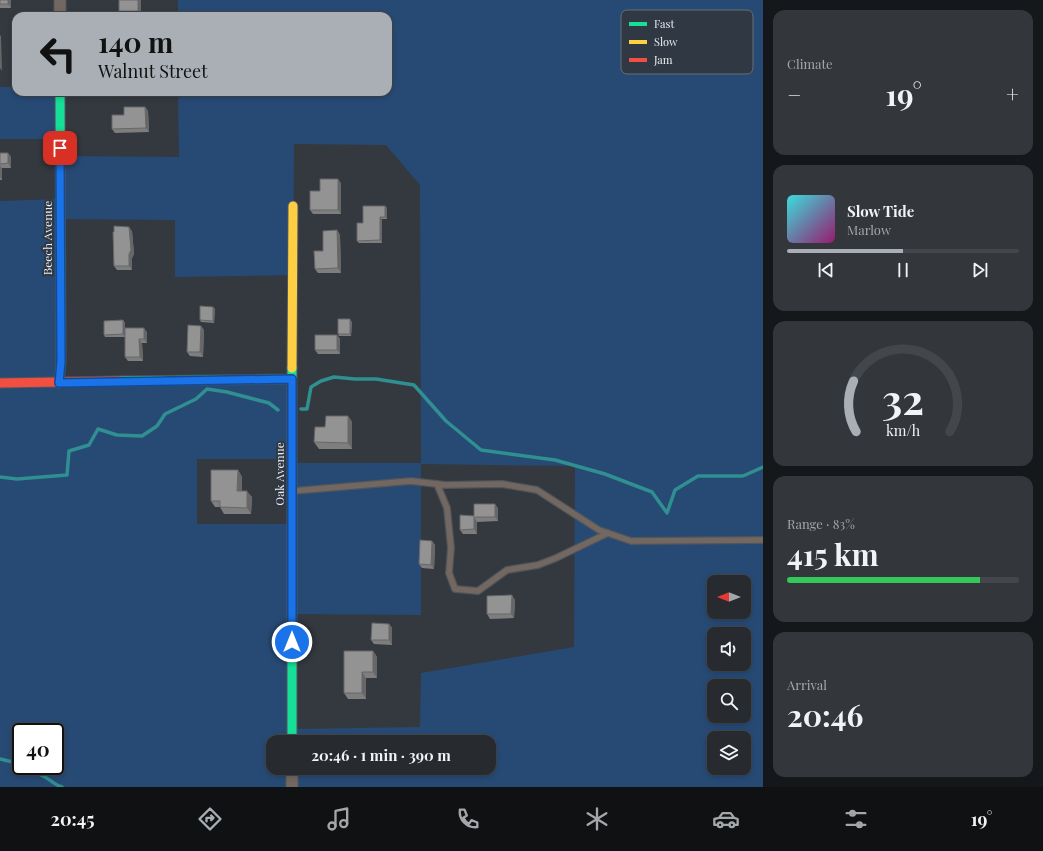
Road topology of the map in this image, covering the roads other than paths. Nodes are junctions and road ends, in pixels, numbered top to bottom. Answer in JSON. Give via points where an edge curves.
{"nodes":[{"id":1,"x":60,"y":0,"type":"edge"},
{"id":2,"x":60,"y":12,"type":"edge"},
{"id":3,"x":60,"y":96,"type":"edge"},
{"id":4,"x":293,"y":206,"type":"dead end"},
{"id":5,"x":292,"y":379,"type":"junction"},
{"id":6,"x":0,"y":383,"type":"edge"},
{"id":7,"x":59,"y":383,"type":"junction"},
{"id":8,"x":437,"y":484,"type":"junction"},
{"id":9,"x":292,"y":491,"type":"junction"},
{"id":10,"x":608,"y":533,"type":"junction"},
{"id":11,"x":763,"y":540,"type":"edge"},
{"id":12,"x":292,"y":735,"type":"edge"},
{"id":13,"x":292,"y":775,"type":"edge"},
{"id":14,"x":292,"y":787,"type":"edge"}],
"edges":[{"from":1,"to":2,"type":"street"},
{"from":3,"to":7,"type":"street","name":"Beech Avenue"},
{"from":4,"to":5,"type":"street","name":"Oak Avenue"},
{"from":5,"to":7,"type":"street"},
{"from":5,"to":9,"type":"street","name":"Oak Avenue"},
{"from":6,"to":7,"type":"street"},
{"from":8,"to":9,"type":"lane","via":[[411,481]]},
{"from":8,"to":10,"type":"lane","via":[[502,484],[537,490],[599,530]]},
{"from":8,"to":10,"type":"lane","via":[[447,508],[451,548],[449,573],[455,589],[478,591],[507,570],[556,558]]},
{"from":9,"to":12,"type":"street","name":"Oak Avenue"},
{"from":10,"to":11,"type":"lane","via":[[631,541]]},
{"from":13,"to":14,"type":"street"}]}
